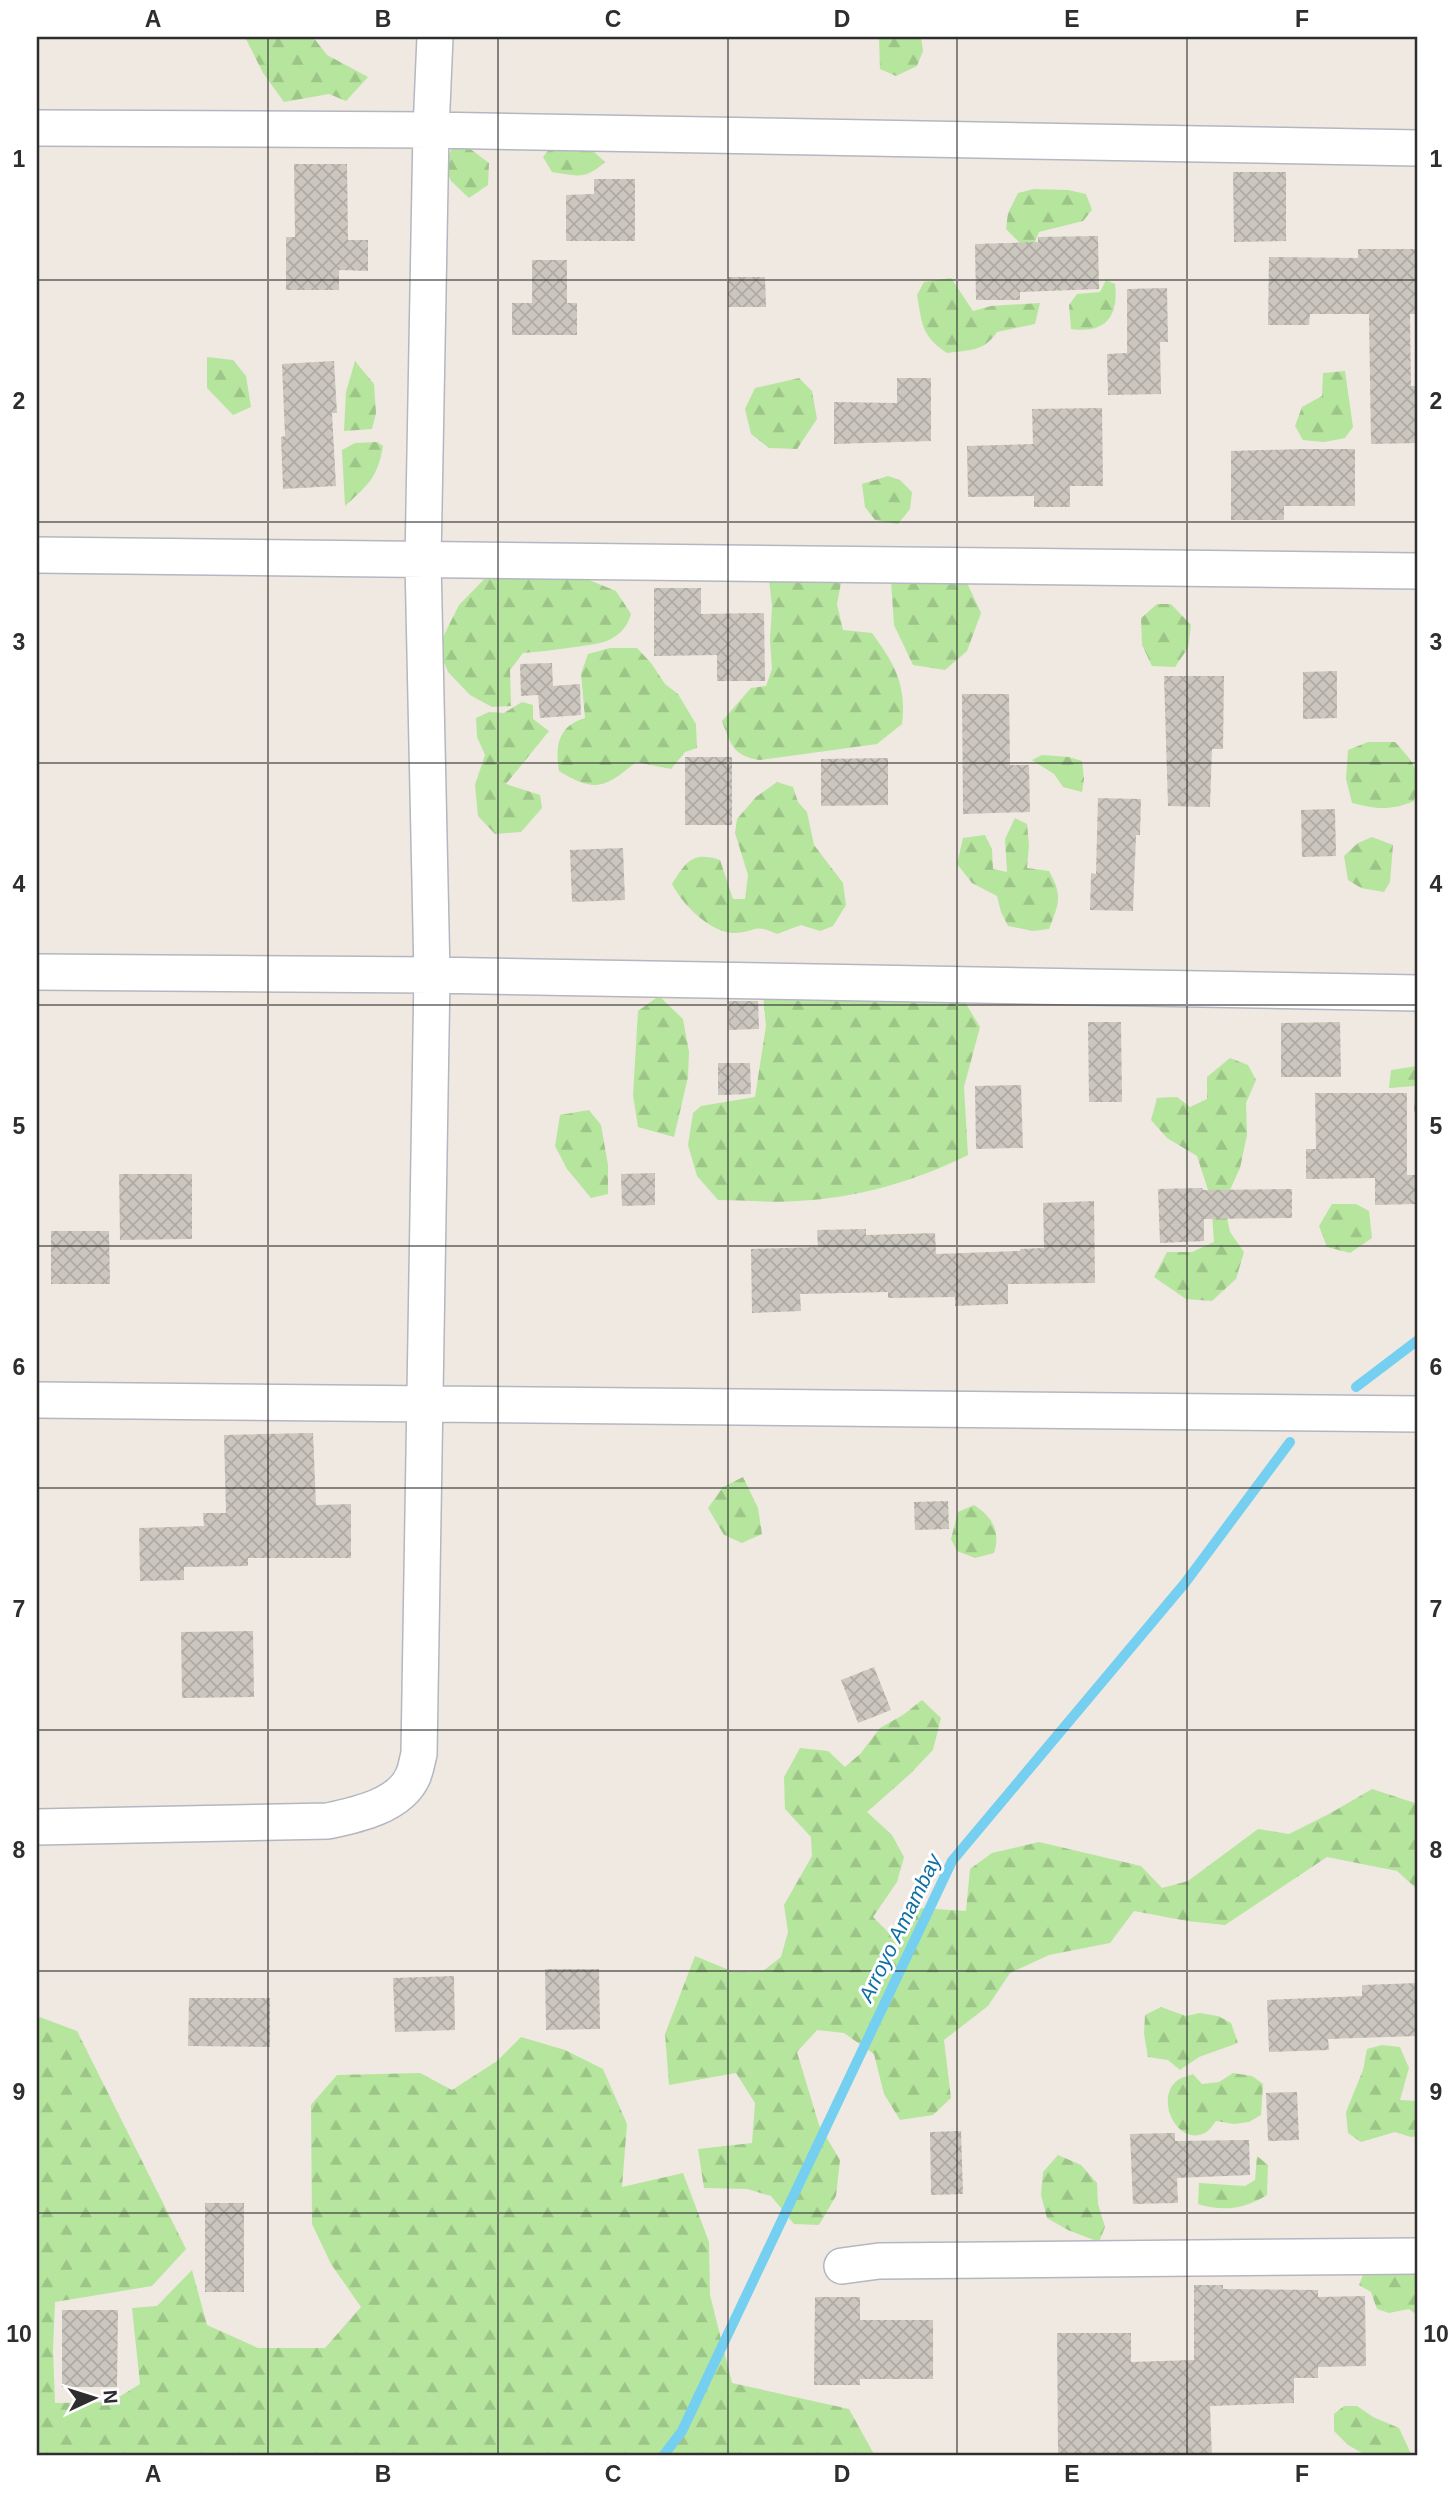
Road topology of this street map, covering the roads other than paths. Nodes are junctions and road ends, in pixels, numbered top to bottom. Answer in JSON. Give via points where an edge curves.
{"nodes":[{"id":1,"x":435,"y":37,"type":"edge"},
{"id":2,"x":37,"y":128,"type":"edge"},
{"id":3,"x":431,"y":130,"type":"junction"},
{"id":4,"x":1418,"y":148,"type":"edge"},
{"id":5,"x":37,"y":555,"type":"edge"},
{"id":6,"x":423,"y":561,"type":"junction"},
{"id":7,"x":1418,"y":571,"type":"edge"},
{"id":8,"x":37,"y":972,"type":"edge"},
{"id":9,"x":432,"y":975,"type":"junction"},
{"id":10,"x":1418,"y":993,"type":"edge"},
{"id":11,"x":37,"y":1400,"type":"edge"},
{"id":12,"x":424,"y":1405,"type":"junction"},
{"id":13,"x":1418,"y":1414,"type":"edge"},
{"id":14,"x":37,"y":1827,"type":"edge"},
{"id":15,"x":1418,"y":2256,"type":"edge"},
{"id":16,"x":842,"y":2266,"type":"dead end"}],
"edges":[{"from":1,"to":3,"type":"street"},
{"from":2,"to":3,"type":"street"},
{"from":3,"to":4,"type":"street"},
{"from":3,"to":6,"type":"street"},
{"from":5,"to":6,"type":"street"},
{"from":6,"to":7,"type":"street"},
{"from":6,"to":9,"type":"street"},
{"from":8,"to":9,"type":"street"},
{"from":9,"to":10,"type":"street"},
{"from":9,"to":12,"type":"street"},
{"from":11,"to":12,"type":"street"},
{"from":12,"to":13,"type":"street"},
{"from":12,"to":14,"type":"street","via":[[419,1754],[412,1778],[390,1802],[328,1821]]},
{"from":15,"to":16,"type":"street","via":[[879,2261]]}]}
